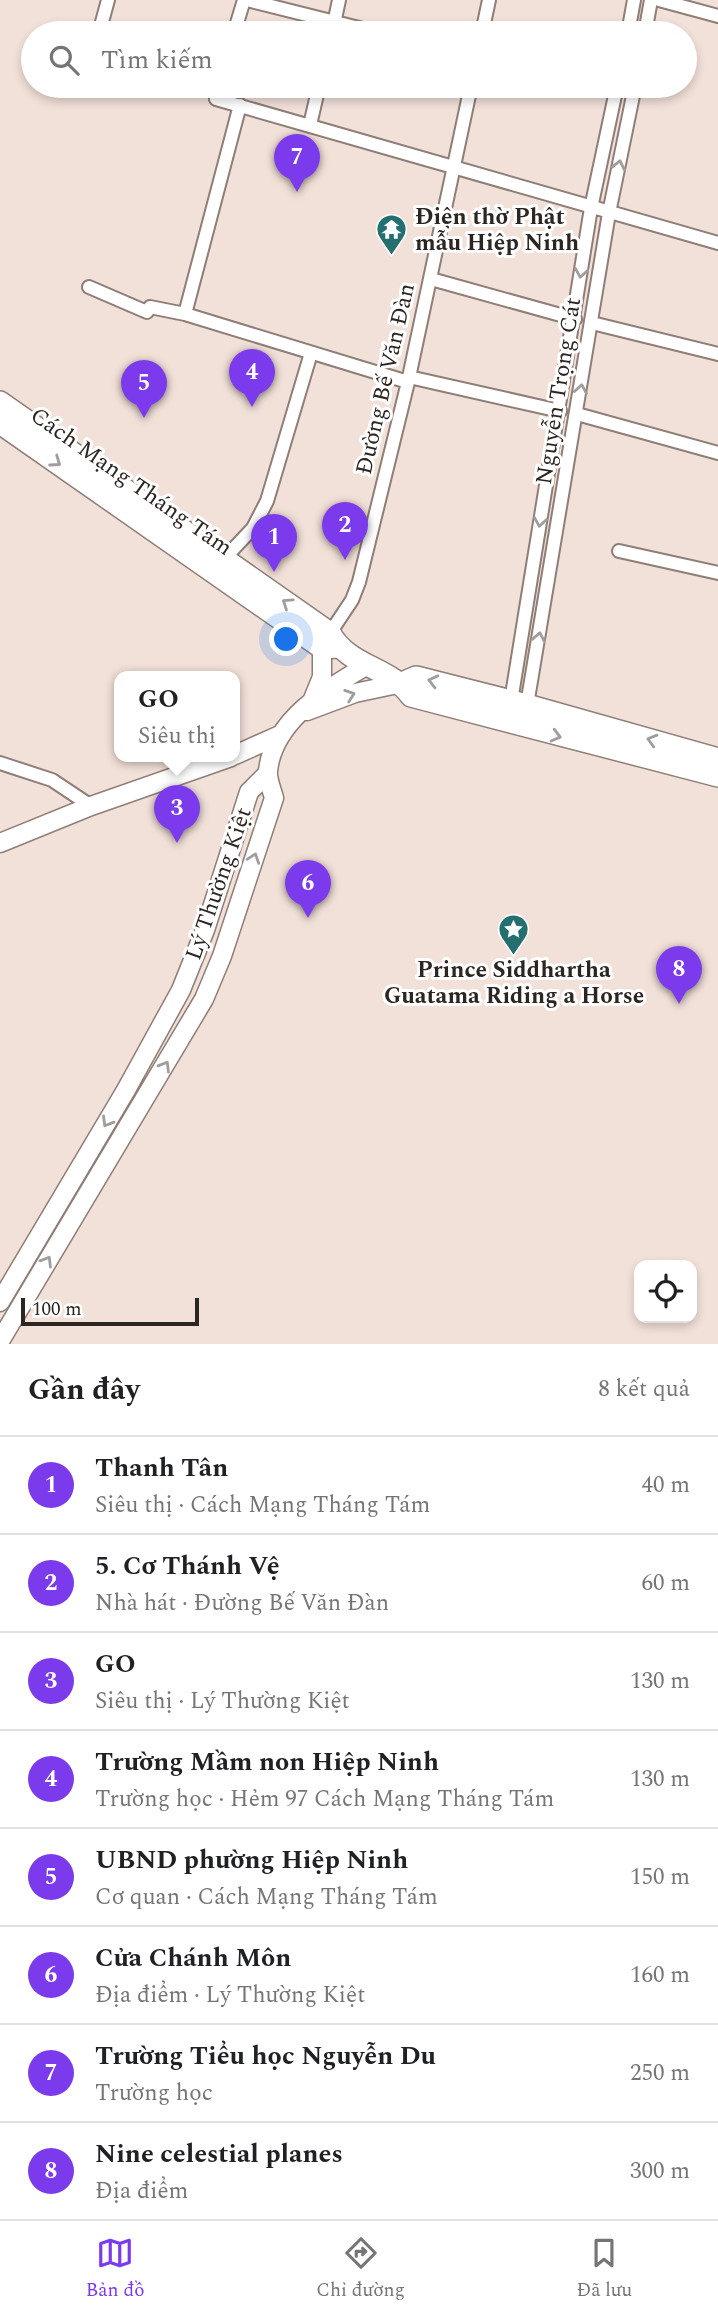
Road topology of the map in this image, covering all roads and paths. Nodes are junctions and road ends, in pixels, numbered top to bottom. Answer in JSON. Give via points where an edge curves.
{"nodes":[{"id":1,"x":108,"y":0,"type":"edge"},
{"id":2,"x":245,"y":0,"type":"edge"},
{"id":3,"x":339,"y":0,"type":"edge"},
{"id":4,"x":489,"y":0,"type":"edge"},
{"id":5,"x":634,"y":0,"type":"edge"},
{"id":6,"x":652,"y":0,"type":"edge"},
{"id":7,"x":659,"y":0,"type":"edge"},
{"id":8,"x":718,"y":16,"type":"edge"},
{"id":9,"x":102,"y":21,"type":"edge"},
{"id":10,"x":238,"y":21,"type":"edge"},
{"id":11,"x":311,"y":21,"type":"edge"},
{"id":12,"x":334,"y":21,"type":"edge"},
{"id":13,"x":485,"y":21,"type":"edge"},
{"id":14,"x":630,"y":21,"type":"edge"},
{"id":15,"x":648,"y":21,"type":"edge"},
{"id":16,"x":216,"y":98,"type":"edge"},
{"id":17,"x":316,"y":98,"type":"edge"},
{"id":18,"x":469,"y":98,"type":"edge"},
{"id":19,"x":614,"y":98,"type":"edge"},
{"id":20,"x":632,"y":98,"type":"edge"},
{"id":21,"x":240,"y":105,"type":"junction"},
{"id":22,"x":310,"y":125,"type":"junction"},
{"id":23,"x":456,"y":169,"type":"junction"},
{"id":24,"x":591,"y":208,"type":"junction"},
{"id":25,"x":608,"y":213,"type":"junction"},
{"id":26,"x":718,"y":243,"type":"edge"},
{"id":27,"x":431,"y":279,"type":"junction"},
{"id":28,"x":89,"y":287,"type":"dead end"},
{"id":29,"x":185,"y":313,"type":"junction"},
{"id":30,"x":575,"y":319,"type":"junction"},
{"id":31,"x":592,"y":323,"type":"junction"},
{"id":32,"x":311,"y":353,"type":"junction"},
{"id":33,"x":718,"y":354,"type":"edge"},
{"id":34,"x":408,"y":380,"type":"junction"},
{"id":35,"x":0,"y":402,"type":"edge"},
{"id":36,"x":559,"y":411,"type":"junction"},
{"id":37,"x":577,"y":414,"type":"junction"},
{"id":38,"x":0,"y":423,"type":"edge"},
{"id":39,"x":718,"y":453,"type":"edge"},
{"id":40,"x":619,"y":551,"type":"dead end"},
{"id":41,"x":223,"y":560,"type":"junction"},
{"id":42,"x":718,"y":573,"type":"edge"},
{"id":43,"x":330,"y":643,"type":"junction"},
{"id":44,"x":366,"y":666,"type":"junction"},
{"id":45,"x":402,"y":683,"type":"junction"},
{"id":46,"x":519,"y":703,"type":"junction"},
{"id":47,"x":307,"y":707,"type":"junction"},
{"id":48,"x":516,"y":726,"type":"junction"},
{"id":49,"x":282,"y":734,"type":"junction"},
{"id":50,"x":595,"y":735,"type":"junction"},
{"id":51,"x":240,"y":753,"type":"edge"},
{"id":52,"x":718,"y":759,"type":"edge"},
{"id":53,"x":216,"y":762,"type":"edge"},
{"id":54,"x":0,"y":763,"type":"edge"},
{"id":55,"x":267,"y":774,"type":"junction"},
{"id":56,"x":718,"y":776,"type":"edge"},
{"id":57,"x":91,"y":806,"type":"junction"},
{"id":58,"x":0,"y":843,"type":"edge"},
{"id":59,"x":0,"y":1302,"type":"edge"},
{"id":60,"x":0,"y":1340,"type":"edge"}],
"edges":[{"from":1,"to":9,"type":"street"},
{"from":2,"to":10,"type":"street"},
{"from":2,"to":11,"type":"street"},
{"from":3,"to":12,"type":"street"},
{"from":4,"to":13,"type":"street"},
{"from":5,"to":14,"type":"street"},
{"from":6,"to":15,"type":"street"},
{"from":7,"to":8,"type":"street"},
{"from":16,"to":21,"type":"street"},
{"from":17,"to":22,"type":"street"},
{"from":18,"to":23,"type":"street","name":"Đường Bế Văn Đàn"},
{"from":19,"to":24,"type":"street"},
{"from":25,"to":20,"type":"street","name":"Nguyễn Trọng Cát","one_way":true},
{"from":21,"to":22,"type":"street"},
{"from":21,"to":29,"type":"street"},
{"from":22,"to":23,"type":"street"},
{"from":23,"to":24,"type":"street"},
{"from":23,"to":27,"type":"street","name":"Đường Bế Văn Đàn"},
{"from":24,"to":25,"type":"street"},
{"from":24,"to":30,"type":"street","one_way":true},
{"from":25,"to":26,"type":"street"},
{"from":25,"to":31,"type":"street","name":"Nguyễn Trọng Cát"},
{"from":27,"to":30,"type":"street"},
{"from":27,"to":34,"type":"street","name":"Đường Bế Văn Đàn"},
{"from":28,"to":29,"type":"street","via":[[148,312],[150,307]]},
{"from":29,"to":32,"type":"street"},
{"from":30,"to":36,"type":"street"},
{"from":31,"to":33,"type":"street"},
{"from":37,"to":31,"type":"street","name":"Nguyễn Trọng Cát","one_way":true},
{"from":32,"to":34,"type":"street"},
{"from":32,"to":41,"type":"street","via":[[267,501],[253,528]]},
{"from":34,"to":36,"type":"street"},
{"from":34,"to":43,"type":"street","name":"Đường Bế Văn Đàn","via":[[359,582]]},
{"from":35,"to":41,"type":"main road","name":"Cách Mạng Tháng Tám"},
{"from":36,"to":46,"type":"street","one_way":true},
{"from":37,"to":39,"type":"street"},
{"from":46,"to":37,"type":"street","name":"Nguyễn Trọng Cát","one_way":true},
{"from":38,"to":43,"type":"main road","name":"Cách Mạng Tháng Tám","one_way":true},
{"from":40,"to":42,"type":"street"},
{"from":43,"to":41,"type":"main road","name":"Cách Mạng Tháng Tám","one_way":true},
{"from":43,"to":44,"type":"main road","name":"Cách Mạng Tháng Tám"},
{"from":43,"to":47,"type":"main road","via":[[322,677]]},
{"from":44,"to":45,"type":"main road","name":"Cách Mạng Tháng Tám"},
{"from":44,"to":47,"type":"main road"},
{"from":46,"to":45,"type":"main road","name":"Cách Mạng Tháng Tám","one_way":true,"via":[[416,677]]},
{"from":47,"to":45,"type":"main road","one_way":true},
{"from":45,"to":48,"type":"main road","name":"Cách Mạng Tháng Tám","via":[[411,696]]},
{"from":46,"to":48,"type":"main road"},
{"from":46,"to":50,"type":"main road","name":"Cách Mạng Tháng Tám"},
{"from":47,"to":49,"type":"main road"},
{"from":48,"to":50,"type":"main road","name":"Cách Mạng Tháng Tám","one_way":true},
{"from":49,"to":51,"type":"main road"},
{"from":49,"to":55,"type":"main road"},
{"from":52,"to":50,"type":"main road","name":"Cách Mạng Tháng Tám","one_way":true},
{"from":50,"to":56,"type":"main road","name":"Cách Mạng Tháng Tám"},
{"from":53,"to":57,"type":"main road"},
{"from":54,"to":57,"type":"street","via":[[52,780]]},
{"from":55,"to":59,"type":"main road","name":"Lý Thường Kiệt","one_way":true,"via":[[249,792],[181,990]]},
{"from":60,"to":55,"type":"main road","name":"Lý Thường Kiệt","one_way":true,"via":[[204,999],[274,798]]},
{"from":57,"to":58,"type":"main road"}]}
